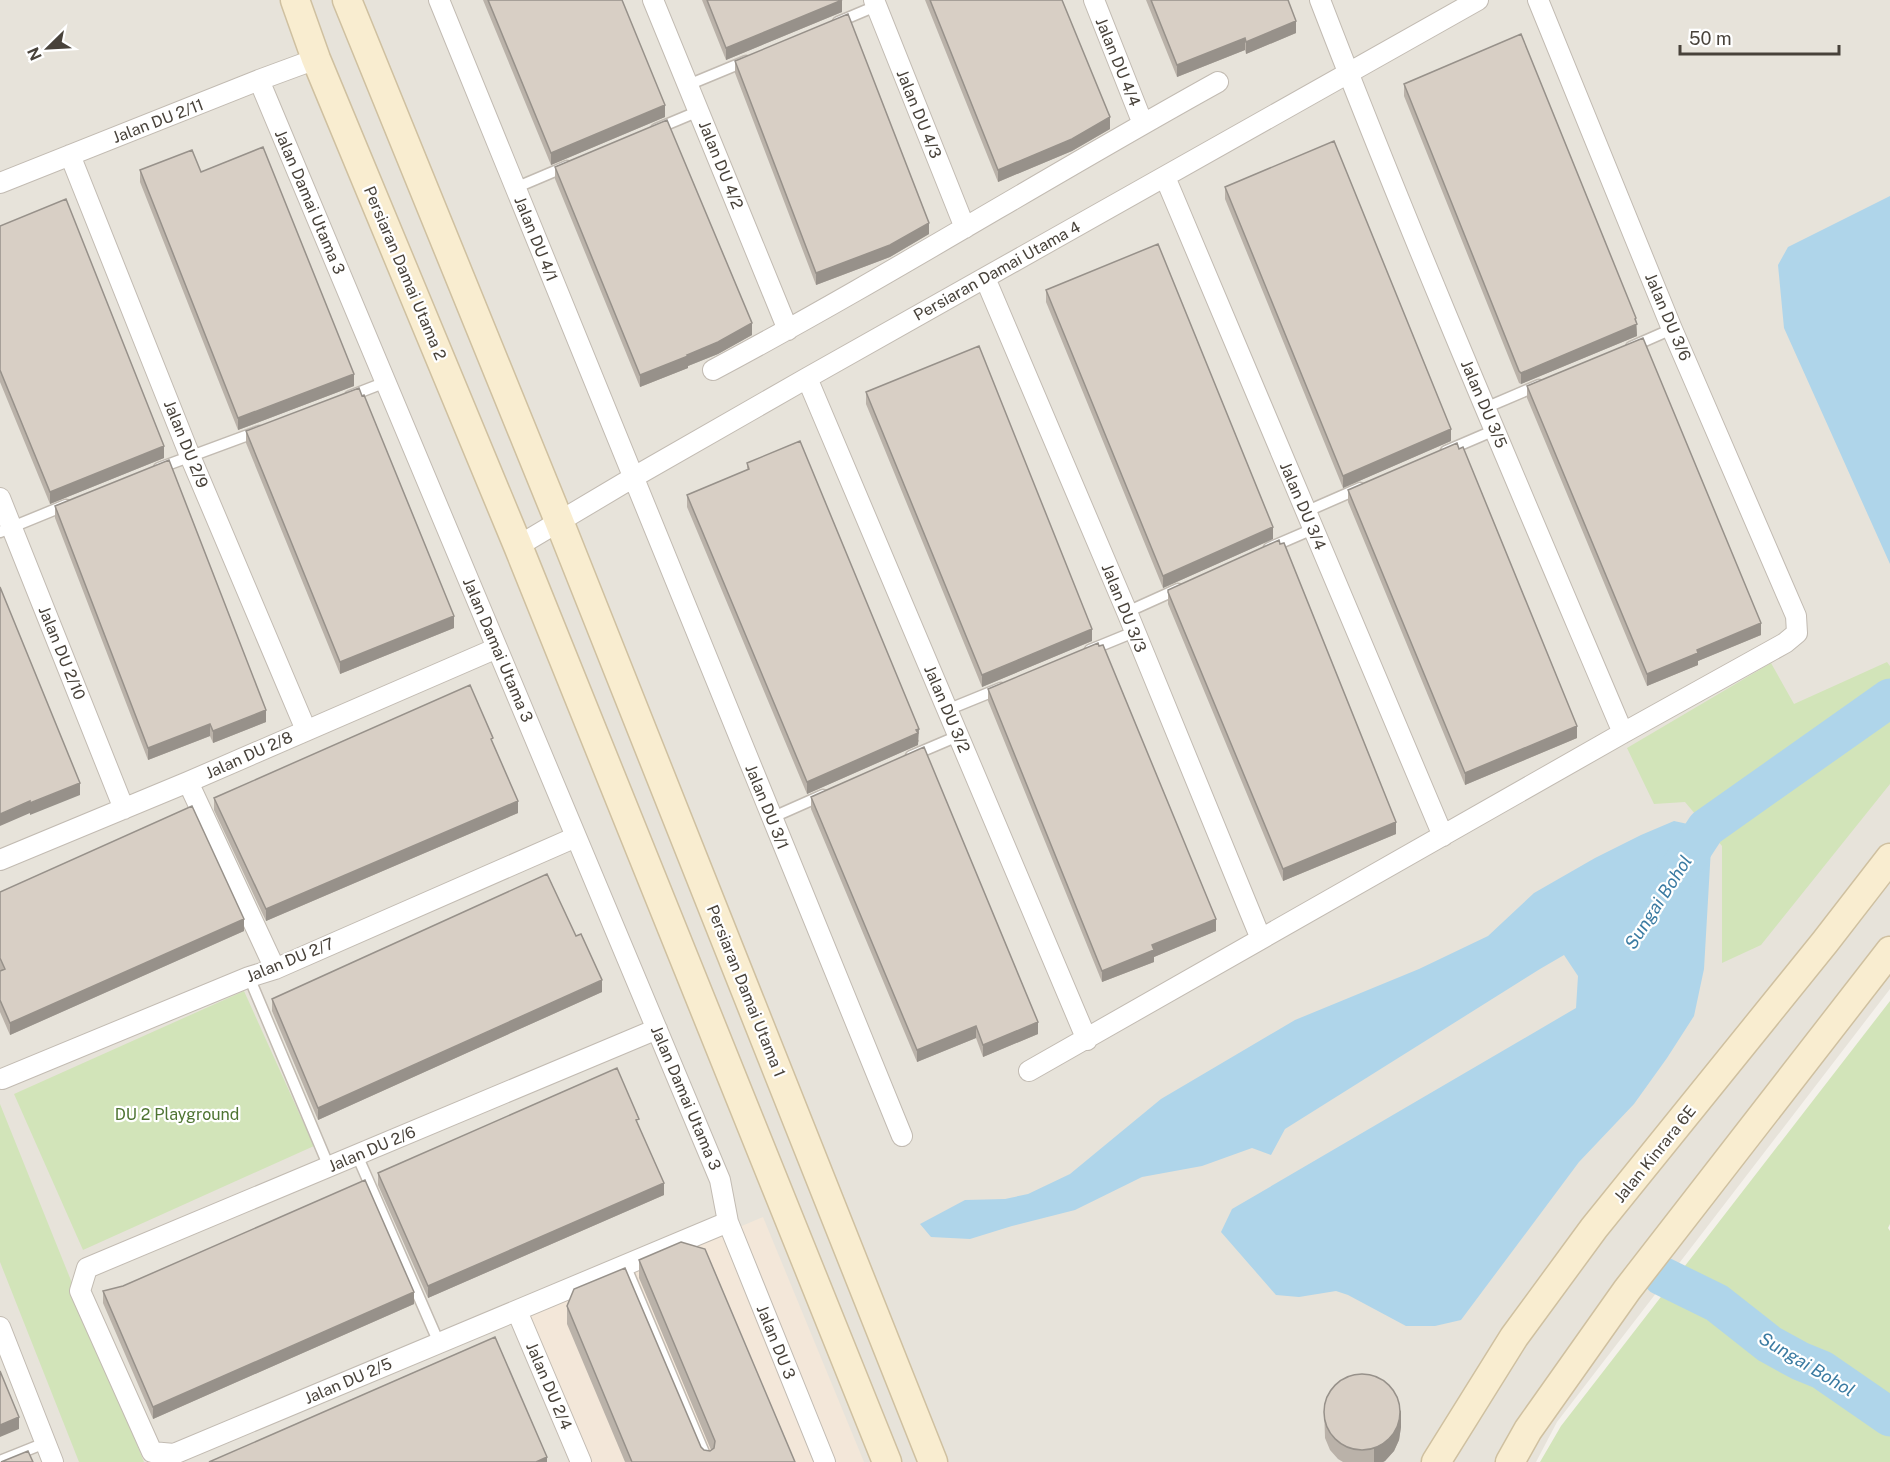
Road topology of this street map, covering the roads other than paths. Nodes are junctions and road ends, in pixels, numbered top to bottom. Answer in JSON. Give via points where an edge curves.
{"nodes":[{"id":1,"x":295,"y":0,"type":"edge"},
{"id":2,"x":347,"y":0,"type":"edge"},
{"id":3,"x":439,"y":0,"type":"edge"},
{"id":4,"x":652,"y":0,"type":"edge"},
{"id":5,"x":1094,"y":0,"type":"edge"},
{"id":6,"x":1478,"y":0,"type":"edge"},
{"id":7,"x":1538,"y":0,"type":"edge"},
{"id":8,"x":1327,"y":2,"type":"edge"},
{"id":9,"x":875,"y":3,"type":"edge"},
{"id":10,"x":832,"y":24,"type":"edge"},
{"id":11,"x":754,"y":57,"type":"edge"},
{"id":12,"x":316,"y":59,"type":"junction"},
{"id":13,"x":1348,"y":74,"type":"junction"},
{"id":14,"x":259,"y":80,"type":"junction"},
{"id":15,"x":1218,"y":82,"type":"dead end"},
{"id":16,"x":688,"y":85,"type":"junction"},
{"id":17,"x":699,"y":111,"type":"junction"},
{"id":18,"x":1143,"y":124,"type":"junction"},
{"id":19,"x":645,"y":134,"type":"edge"},
{"id":20,"x":70,"y":155,"type":"junction"},
{"id":21,"x":580,"y":161,"type":"edge"},
{"id":22,"x":1165,"y":177,"type":"junction"},
{"id":23,"x":0,"y":183,"type":"edge"},
{"id":24,"x":515,"y":188,"type":"junction"},
{"id":25,"x":964,"y":228,"type":"junction"},
{"id":26,"x":985,"y":278,"type":"junction"},
{"id":27,"x":1672,"y":329,"type":"junction"},
{"id":28,"x":788,"y":330,"type":"junction"},
{"id":29,"x":1617,"y":352,"type":"edge"},
{"id":30,"x":713,"y":370,"type":"dead end"},
{"id":31,"x":807,"y":378,"type":"junction"},
{"id":32,"x":1551,"y":380,"type":"edge"},
{"id":33,"x":386,"y":382,"type":"junction"},
{"id":34,"x":342,"y":399,"type":"edge"},
{"id":35,"x":1485,"y":408,"type":"junction"},
{"id":36,"x":266,"y":428,"type":"edge"},
{"id":37,"x":1495,"y":430,"type":"junction"},
{"id":38,"x":190,"y":456,"type":"junction"},
{"id":39,"x":1432,"y":457,"type":"edge"},
{"id":40,"x":145,"y":474,"type":"edge"},
{"id":41,"x":634,"y":477,"type":"junction"},
{"id":42,"x":1368,"y":484,"type":"edge"},
{"id":43,"x":0,"y":498,"type":"edge"},
{"id":44,"x":79,"y":500,"type":"edge"},
{"id":45,"x":1309,"y":520,"type":"junction"},
{"id":46,"x":559,"y":521,"type":"junction"},
{"id":47,"x":6,"y":529,"type":"edge"},
{"id":48,"x":518,"y":546,"type":"junction"},
{"id":49,"x":1258,"y":553,"type":"edge"},
{"id":50,"x":1193,"y":582,"type":"edge"},
{"id":51,"x":1127,"y":612,"type":"junction"},
{"id":52,"x":1134,"y":632,"type":"junction"},
{"id":53,"x":497,"y":648,"type":"junction"},
{"id":54,"x":1079,"y":655,"type":"edge"},
{"id":55,"x":1013,"y":682,"type":"edge"},
{"id":56,"x":947,"y":710,"type":"junction"},
{"id":57,"x":306,"y":730,"type":"junction"},
{"id":58,"x":1623,"y":733,"type":"junction"},
{"id":59,"x":958,"y":736,"type":"junction"},
{"id":60,"x":903,"y":760,"type":"edge"},
{"id":61,"x":188,"y":782,"type":"junction"},
{"id":62,"x":837,"y":789,"type":"edge"},
{"id":63,"x":124,"y":809,"type":"junction"},
{"id":64,"x":771,"y":818,"type":"junction"},
{"id":65,"x":1443,"y":836,"type":"junction"},
{"id":66,"x":576,"y":837,"type":"junction"},
{"id":67,"x":1890,"y":858,"type":"edge"},
{"id":68,"x":0,"y":861,"type":"edge"},
{"id":69,"x":1261,"y":939,"type":"junction"},
{"id":70,"x":1890,"y":951,"type":"edge"},
{"id":71,"x":275,"y":969,"type":"junction"},
{"id":72,"x":249,"y":977,"type":"junction"},
{"id":73,"x":657,"y":1029,"type":"junction"},
{"id":74,"x":1087,"y":1040,"type":"junction"},
{"id":75,"x":1029,"y":1071,"type":"dead end"},
{"id":76,"x":2,"y":1079,"type":"dead end"},
{"id":77,"x":902,"y":1136,"type":"dead end"},
{"id":78,"x":357,"y":1155,"type":"junction"},
{"id":79,"x":329,"y":1167,"type":"junction"},
{"id":80,"x":728,"y":1222,"type":"junction"},
{"id":81,"x":625,"y":1265,"type":"junction"},
{"id":82,"x":87,"y":1268,"type":"joint"},
{"id":83,"x":517,"y":1311,"type":"junction"},
{"id":84,"x":0,"y":1327,"type":"edge"},
{"id":85,"x":439,"y":1343,"type":"junction"},
{"id":86,"x":45,"y":1443,"type":"junction"},
{"id":87,"x":0,"y":1461,"type":"edge"},
{"id":88,"x":53,"y":1462,"type":"edge"},
{"id":89,"x":581,"y":1462,"type":"edge"},
{"id":90,"x":708,"y":1462,"type":"edge"},
{"id":91,"x":825,"y":1462,"type":"edge"},
{"id":92,"x":886,"y":1462,"type":"edge"},
{"id":93,"x":933,"y":1462,"type":"edge"},
{"id":94,"x":1436,"y":1462,"type":"edge"},
{"id":95,"x":1510,"y":1462,"type":"edge"}],
"edges":[{"from":1,"to":12,"type":"street","name":"Persiaran Damai Utama 2"},
{"from":2,"to":46,"type":"street"},
{"from":3,"to":24,"type":"street","name":"Jalan DU 4/1"},
{"from":4,"to":16,"type":"street","name":"Jalan DU 4/2"},
{"from":5,"to":18,"type":"street","name":"Jalan DU 4/4"},
{"from":6,"to":13,"type":"street","name":"Persiaran Damai Utama 4"},
{"from":7,"to":27,"type":"street","name":"Jalan DU 3/6"},
{"from":8,"to":13,"type":"street","name":"Jalan DU 3/5"},
{"from":9,"to":10,"type":"lane"},
{"from":9,"to":25,"type":"street","name":"Jalan DU 4/3"},
{"from":11,"to":16,"type":"lane"},
{"from":12,"to":14,"type":"street","name":"Jalan DU 2/11"},
{"from":12,"to":48,"type":"street","name":"Persiaran Damai Utama 2"},
{"from":13,"to":22,"type":"street","name":"Persiaran Damai Utama 4"},
{"from":13,"to":35,"type":"street","name":"Jalan DU 3/5"},
{"from":14,"to":20,"type":"street","name":"Jalan DU 2/11"},
{"from":14,"to":33,"type":"street","name":"Jalan Damai Utama 3"},
{"from":15,"to":18,"type":"street"},
{"from":16,"to":17,"type":"street","name":"Jalan DU 4/2"},
{"from":17,"to":19,"type":"lane"},
{"from":17,"to":28,"type":"street","name":"Jalan DU 4/2"},
{"from":18,"to":25,"type":"street"},
{"from":20,"to":23,"type":"street","name":"Jalan DU 2/11"},
{"from":20,"to":38,"type":"street","name":"Jalan DU 2/9"},
{"from":21,"to":24,"type":"lane"},
{"from":22,"to":26,"type":"street","name":"Persiaran Damai Utama 4"},
{"from":22,"to":45,"type":"street","name":"Jalan DU 3/4"},
{"from":24,"to":41,"type":"street","name":"Jalan DU 4/1"},
{"from":25,"to":28,"type":"street"},
{"from":26,"to":31,"type":"street","name":"Persiaran Damai Utama 4"},
{"from":26,"to":51,"type":"street","name":"Jalan DU 3/3"},
{"from":27,"to":29,"type":"lane"},
{"from":27,"to":58,"type":"street","name":"Jalan DU 3/6","via":[[1796,616],[1797,633]]},
{"from":28,"to":30,"type":"street"},
{"from":31,"to":41,"type":"street","name":"Persiaran Damai Utama 4"},
{"from":31,"to":56,"type":"street","name":"Jalan DU 3/2"},
{"from":32,"to":35,"type":"lane"},
{"from":33,"to":34,"type":"lane"},
{"from":33,"to":53,"type":"street","name":"Jalan Damai Utama 3"},
{"from":35,"to":37,"type":"street","name":"Jalan DU 3/5"},
{"from":36,"to":38,"type":"lane"},
{"from":37,"to":39,"type":"lane"},
{"from":37,"to":58,"type":"street","name":"Jalan DU 3/5"},
{"from":38,"to":40,"type":"lane"},
{"from":38,"to":57,"type":"street","name":"Jalan DU 2/9"},
{"from":41,"to":46,"type":"street","name":"Persiaran Damai Utama 4"},
{"from":41,"to":64,"type":"street","name":"Jalan DU 3/1"},
{"from":42,"to":45,"type":"lane"},
{"from":43,"to":47,"type":"street","name":"Jalan DU 2/10"},
{"from":44,"to":47,"type":"lane"},
{"from":45,"to":49,"type":"lane"},
{"from":45,"to":65,"type":"street","name":"Jalan DU 3/4"},
{"from":46,"to":48,"type":"street","name":"Persiaran Damai Utama 4"},
{"from":46,"to":93,"type":"street","name":"Persiaran Damai Utama 1"},
{"from":47,"to":63,"type":"street","name":"Jalan DU 2/10"},
{"from":48,"to":92,"type":"street"},
{"from":50,"to":51,"type":"lane"},
{"from":51,"to":52,"type":"street","name":"Jalan DU 3/3"},
{"from":52,"to":54,"type":"lane"},
{"from":52,"to":69,"type":"street","name":"Jalan DU 3/3"},
{"from":53,"to":57,"type":"street","name":"Jalan DU 2/8"},
{"from":53,"to":66,"type":"street","name":"Jalan Damai Utama 3"},
{"from":55,"to":56,"type":"lane"},
{"from":56,"to":59,"type":"street","name":"Jalan DU 3/2"},
{"from":57,"to":61,"type":"street","name":"Jalan DU 2/8"},
{"from":58,"to":65,"type":"street"},
{"from":59,"to":60,"type":"lane"},
{"from":59,"to":74,"type":"street","name":"Jalan DU 3/2"},
{"from":61,"to":63,"type":"street","name":"Jalan DU 2/8"},
{"from":61,"to":71,"type":"street"},
{"from":62,"to":64,"type":"lane"},
{"from":63,"to":68,"type":"street","name":"Jalan DU 2/8"},
{"from":64,"to":77,"type":"street","name":"Jalan DU 3/1"},
{"from":65,"to":69,"type":"street"},
{"from":66,"to":71,"type":"street","name":"Jalan DU 2/7"},
{"from":66,"to":73,"type":"street","name":"Jalan Damai Utama 3"},
{"from":67,"to":94,"type":"street","name":"Jalan Kinrara 6E","via":[[1594,1228],[1514,1336]]},
{"from":69,"to":74,"type":"street"},
{"from":70,"to":95,"type":"street","via":[[1627,1290],[1528,1430]]},
{"from":71,"to":72,"type":"street","name":"Jalan DU 2/7"},
{"from":72,"to":76,"type":"street","name":"Jalan DU 2/7"},
{"from":72,"to":79,"type":"lane"},
{"from":73,"to":78,"type":"street","name":"Jalan DU 2/6"},
{"from":73,"to":80,"type":"street","name":"Jalan Damai Utama 3","via":[[720,1180]]},
{"from":74,"to":75,"type":"street"},
{"from":78,"to":79,"type":"street","name":"Jalan DU 2/6"},
{"from":78,"to":85,"type":"lane"},
{"from":79,"to":82,"type":"street","name":"Jalan DU 2/6"},
{"from":80,"to":81,"type":"street","name":"Jalan DU 2/5"},
{"from":80,"to":91,"type":"street","name":"Jalan DU 3"},
{"from":81,"to":83,"type":"street","name":"Jalan DU 2/5"},
{"from":81,"to":90,"type":"lane"},
{"from":82,"to":85,"type":"street","name":"Jalan DU 2/5","via":[[80,1291],[152,1452],[174,1454]]},
{"from":83,"to":85,"type":"street","name":"Jalan DU 2/5"},
{"from":83,"to":89,"type":"street","name":"Jalan DU 2/4"},
{"from":84,"to":86,"type":"street"},
{"from":86,"to":87,"type":"lane"},
{"from":86,"to":88,"type":"street"}]}
